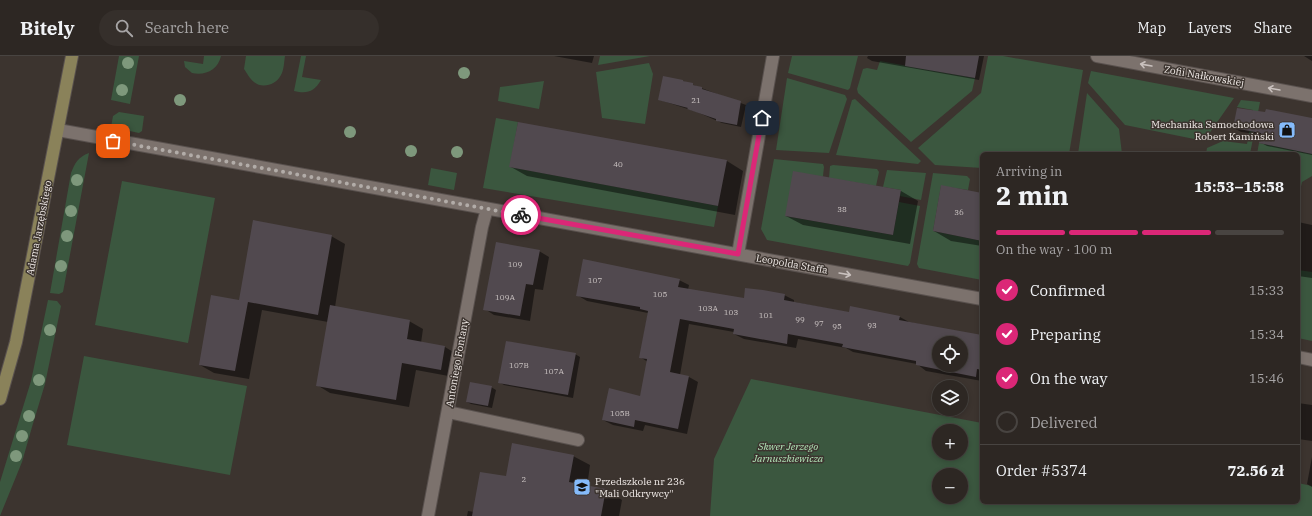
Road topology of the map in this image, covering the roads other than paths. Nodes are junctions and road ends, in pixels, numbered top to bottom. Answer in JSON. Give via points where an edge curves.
{"nodes":[{"id":1,"x":72,"y":56,"type":"edge"},
{"id":2,"x":773,"y":56,"type":"edge"},
{"id":3,"x":1097,"y":56,"type":"edge"},
{"id":4,"x":1312,"y":96,"type":"edge"},
{"id":5,"x":58,"y":130,"type":"junction"},
{"id":6,"x":487,"y":209,"type":"junction"},
{"id":7,"x":738,"y":254,"type":"junction"},
{"id":8,"x":980,"y":299,"type":"edge"},
{"id":9,"x":1300,"y":357,"type":"edge"},
{"id":10,"x":1312,"y":360,"type":"edge"},
{"id":11,"x":0,"y":399,"type":"edge"},
{"id":12,"x":448,"y":412,"type":"junction"},
{"id":13,"x":578,"y":440,"type":"dead end"},
{"id":14,"x":428,"y":516,"type":"edge"}],
"edges":[{"from":1,"to":5,"type":"street","name":"Adama Jarzębskiego"},
{"from":2,"to":7,"type":"street"},
{"from":4,"to":3,"type":"street","name":"Zofii Nałkowskiej","one_way":true},
{"from":5,"to":6,"type":"street","name":"Leopolda Staffa"},
{"from":5,"to":11,"type":"street","name":"Adama Jarzębskiego","via":[[16,342]]},
{"from":6,"to":7,"type":"street","name":"Leopolda Staffa"},
{"from":6,"to":12,"type":"street","name":"Antoniego Fontany"},
{"from":7,"to":8,"type":"street","name":"Leopolda Staffa","one_way":true},
{"from":9,"to":10,"type":"street"},
{"from":12,"to":13,"type":"street"},
{"from":12,"to":14,"type":"street","name":"Antoniego Fontany"}]}
